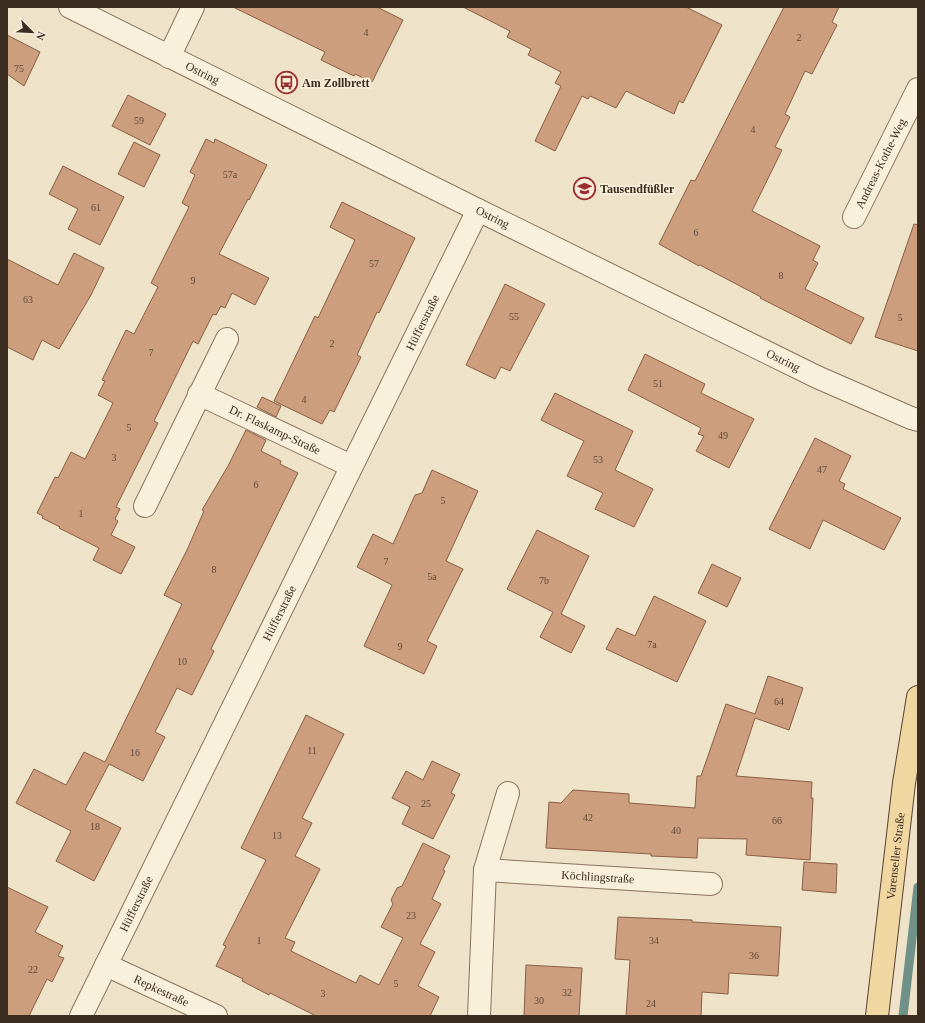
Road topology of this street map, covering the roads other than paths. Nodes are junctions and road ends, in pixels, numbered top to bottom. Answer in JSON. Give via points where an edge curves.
{"nodes":[{"id":1,"x":70,"y":7,"type":"edge"},
{"id":2,"x":193,"y":7,"type":"edge"},
{"id":3,"x":169,"y":57,"type":"junction"},
{"id":4,"x":918,"y":89,"type":"edge"},
{"id":5,"x":478,"y":210,"type":"junction"},
{"id":6,"x":854,"y":217,"type":"dead end"},
{"id":7,"x":227,"y":339,"type":"dead end"},
{"id":8,"x":199,"y":394,"type":"junction"},
{"id":9,"x":918,"y":420,"type":"edge"},
{"id":10,"x":351,"y":466,"type":"junction"},
{"id":11,"x":145,"y":506,"type":"dead end"},
{"id":12,"x":918,"y":697,"type":"edge"},
{"id":13,"x":911,"y":784,"type":"edge"},
{"id":14,"x":508,"y":793,"type":"dead end"},
{"id":15,"x":485,"y":870,"type":"junction"},
{"id":16,"x":711,"y":884,"type":"dead end"},
{"id":17,"x":106,"y":965,"type":"junction"},
{"id":18,"x":81,"y":1016,"type":"edge"},
{"id":19,"x":216,"y":1016,"type":"edge"},
{"id":20,"x":479,"y":1016,"type":"edge"},
{"id":21,"x":877,"y":1016,"type":"edge"}],
"edges":[{"from":1,"to":3,"type":"street","name":"Ostring"},
{"from":2,"to":3,"type":"street"},
{"from":3,"to":5,"type":"street","name":"Ostring"},
{"from":4,"to":6,"type":"street","name":"Andreas-Kothe-Weg"},
{"from":5,"to":9,"type":"street","name":"Ostring","via":[[817,377]]},
{"from":5,"to":10,"type":"street","name":"Hüfferstraße"},
{"from":7,"to":8,"type":"street"},
{"from":8,"to":10,"type":"street","name":"Dr. Flaskamp-Straße"},
{"from":8,"to":11,"type":"street"},
{"from":10,"to":17,"type":"street","name":"Hüfferstraße"},
{"from":12,"to":13,"type":"main road","name":"Varenseller Straße"},
{"from":13,"to":21,"type":"main road","name":"Varenseller Straße"},
{"from":14,"to":15,"type":"street"},
{"from":15,"to":16,"type":"street","name":"Köchlingstraße"},
{"from":15,"to":20,"type":"street"},
{"from":17,"to":18,"type":"street","name":"Hüfferstraße"},
{"from":17,"to":19,"type":"street","name":"Repkestraße"}]}
